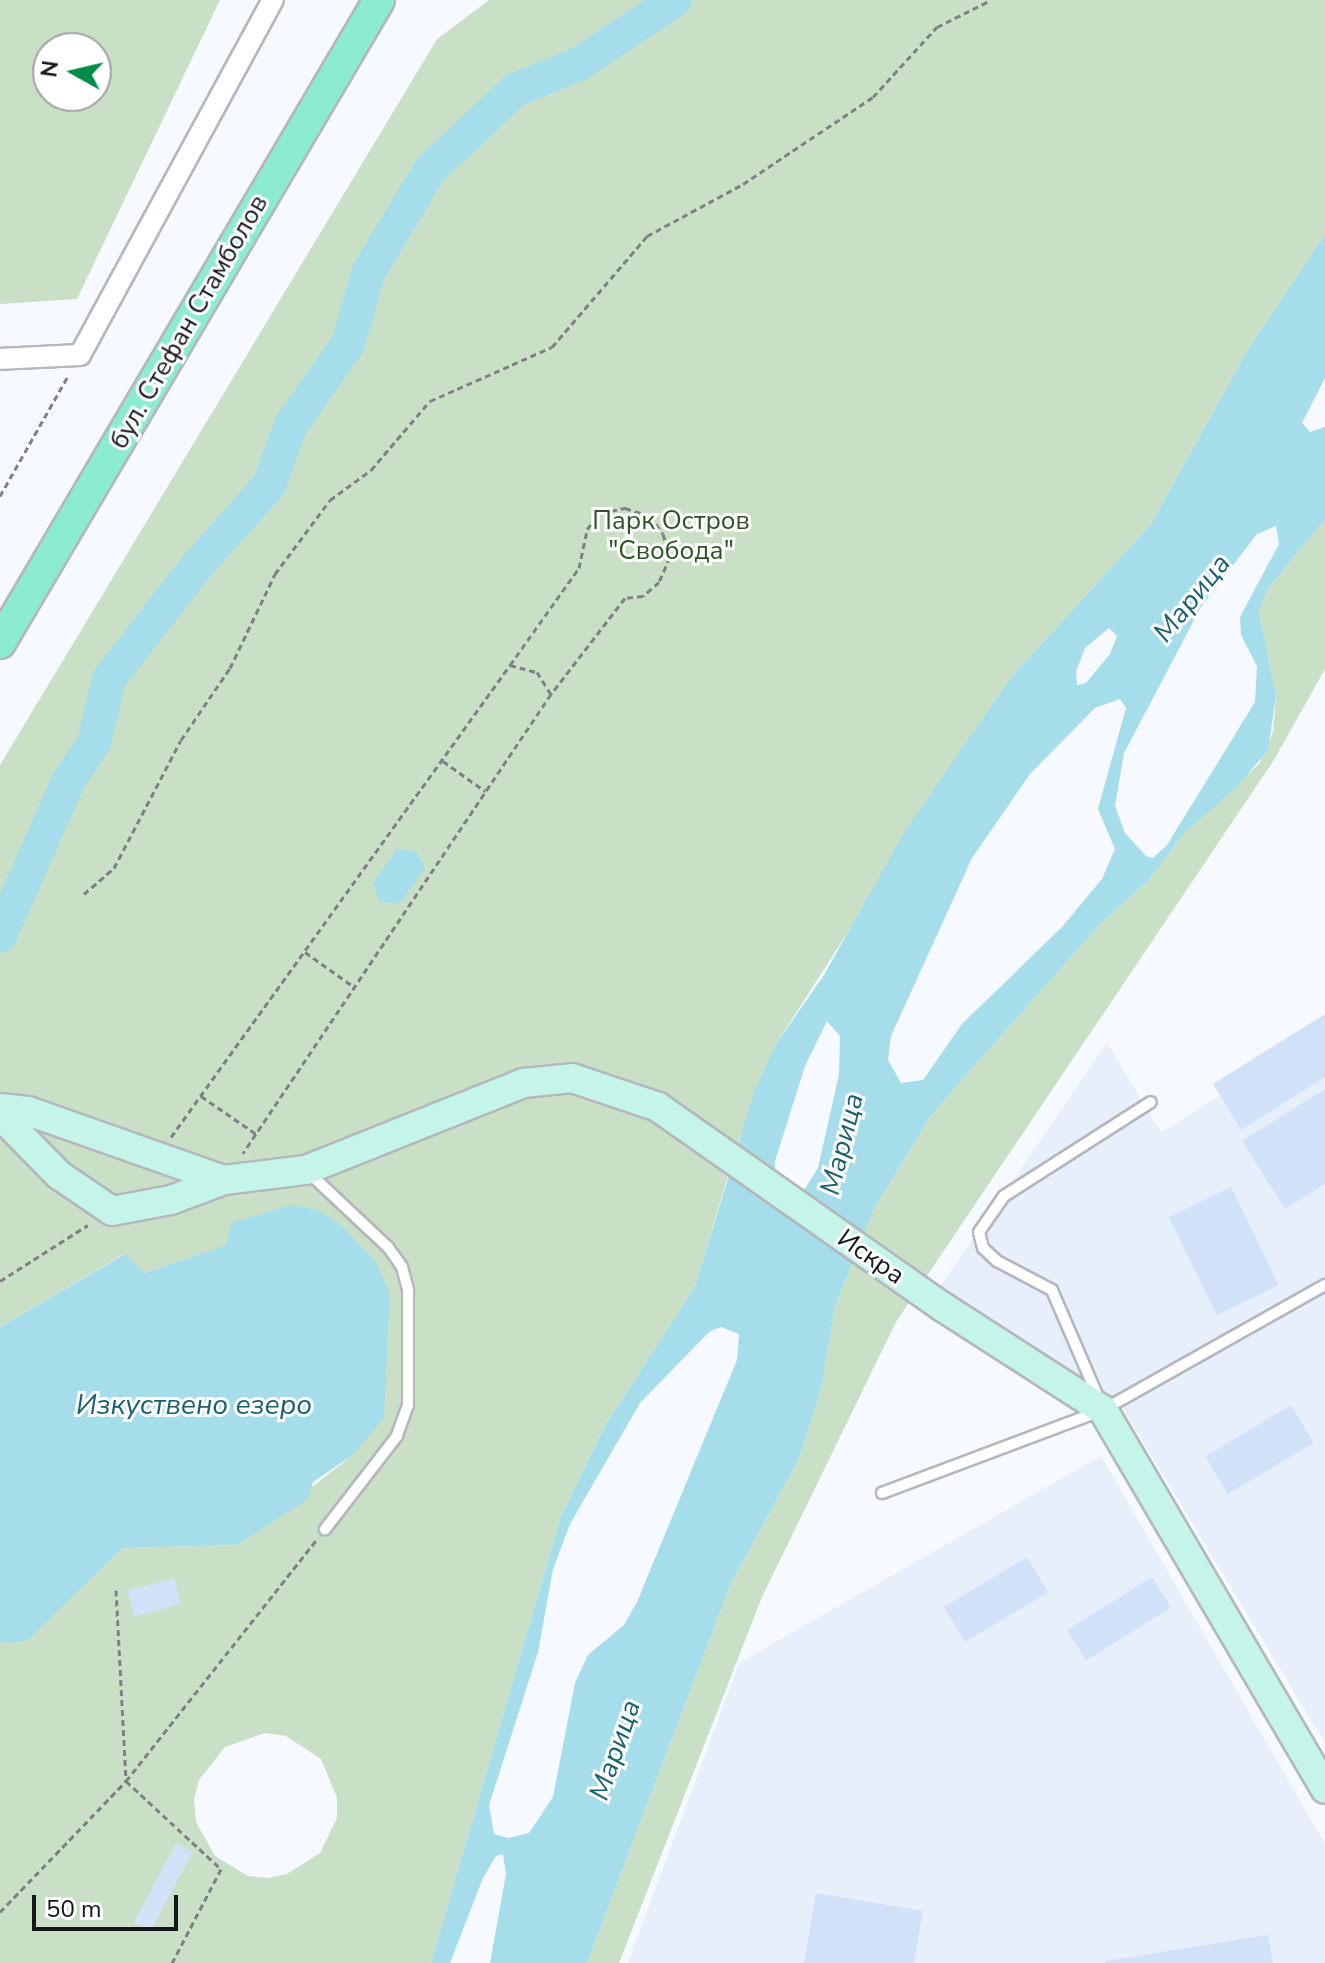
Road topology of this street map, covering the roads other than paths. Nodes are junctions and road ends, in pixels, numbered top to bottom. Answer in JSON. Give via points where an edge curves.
{"nodes":[{"id":1,"x":273,"y":0,"type":"edge"},
{"id":2,"x":379,"y":0,"type":"edge"},
{"id":3,"x":0,"y":359,"type":"edge"},
{"id":4,"x":0,"y":643,"type":"edge"},
{"id":5,"x":1151,"y":1102,"type":"dead end"},
{"id":6,"x":0,"y":1108,"type":"edge"},
{"id":7,"x":0,"y":1115,"type":"edge"},
{"id":8,"x":306,"y":1170,"type":"junction"},
{"id":9,"x":224,"y":1180,"type":"junction"},
{"id":10,"x":1325,"y":1285,"type":"edge"},
{"id":11,"x":1103,"y":1410,"type":"junction"},
{"id":12,"x":882,"y":1493,"type":"dead end"},
{"id":13,"x":325,"y":1529,"type":"road end"},
{"id":14,"x":1325,"y":1789,"type":"edge"}],
"edges":[{"from":1,"to":3,"type":"street","via":[[80,355]]},
{"from":2,"to":4,"type":"main road","name":"бул. Стефан Стамболов"},
{"from":5,"to":11,"type":"lane","via":[[1004,1196],[979,1232],[983,1248],[997,1261],[1052,1290]]},
{"from":6,"to":9,"type":"street","via":[[28,1111],[160,1153]]},
{"from":7,"to":9,"type":"street","name":"Искра","via":[[59,1175],[112,1211],[171,1200]]},
{"from":8,"to":9,"type":"street","name":"Искра"},
{"from":8,"to":11,"type":"street","name":"Искра","via":[[524,1083],[572,1078],[658,1107],[943,1307]]},
{"from":8,"to":13,"type":"lane","via":[[388,1247],[402,1267],[408,1290],[404,1415],[366,1482]]},
{"from":10,"to":11,"type":"lane"},
{"from":11,"to":12,"type":"lane"},
{"from":11,"to":14,"type":"street","name":"Искра"}]}
